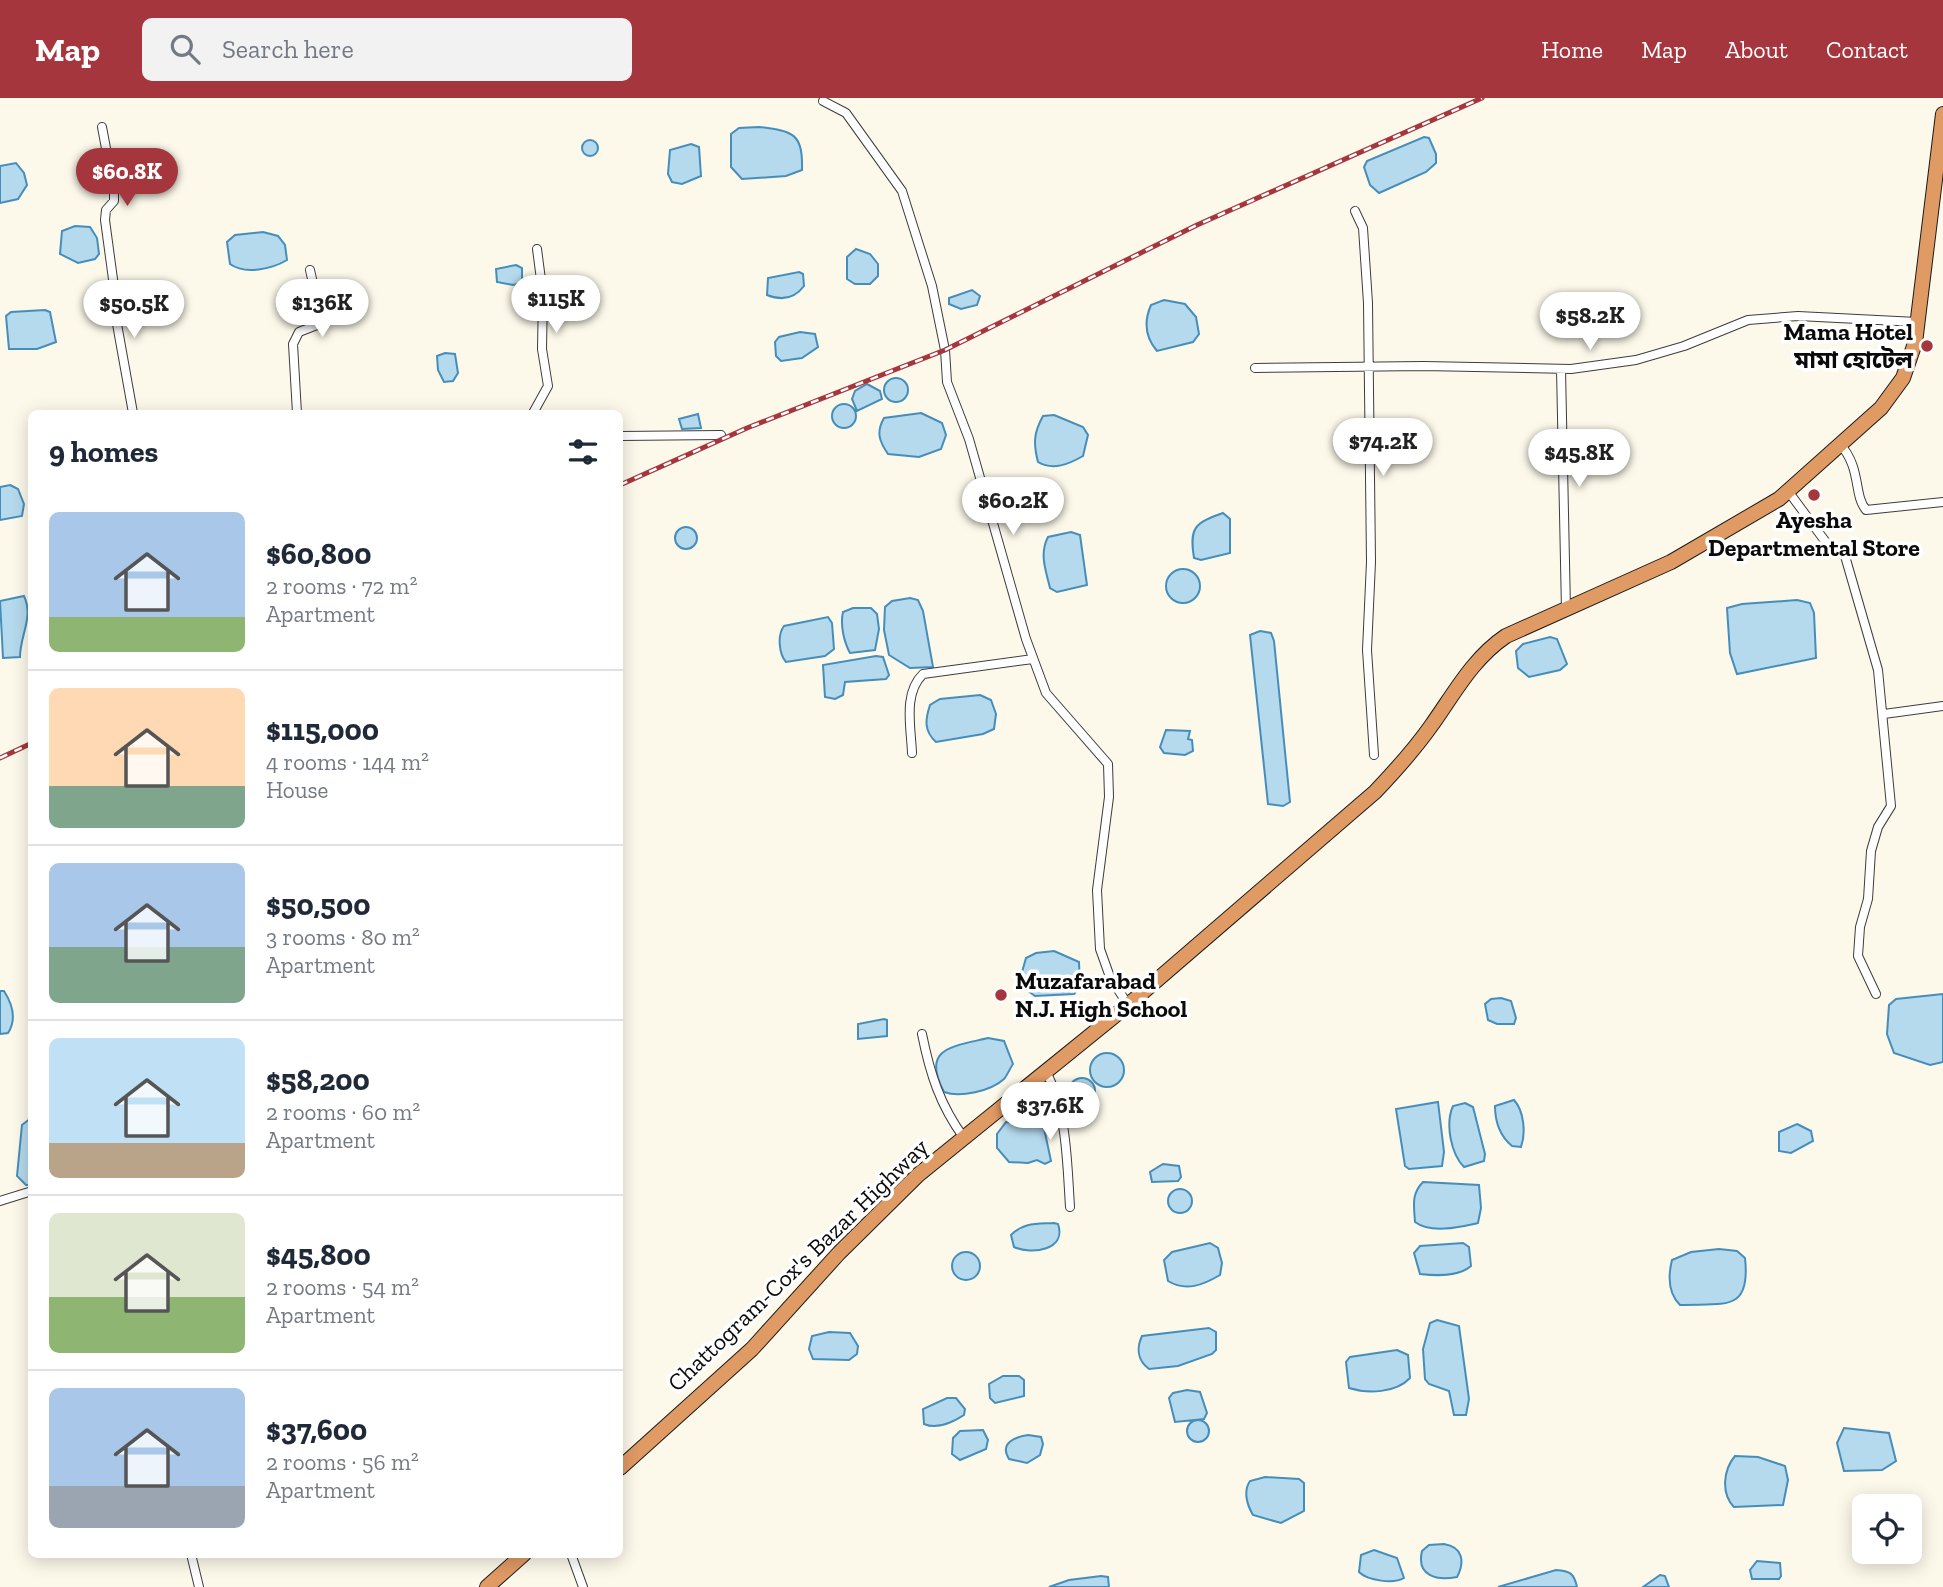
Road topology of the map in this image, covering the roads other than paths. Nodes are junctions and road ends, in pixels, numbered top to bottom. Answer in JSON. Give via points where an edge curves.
{"nodes":[{"id":1,"x":823,"y":101,"type":"dead end"},
{"id":2,"x":1943,"y":114,"type":"edge"},
{"id":3,"x":102,"y":127,"type":"dead end"},
{"id":4,"x":1355,"y":211,"type":"dead end"},
{"id":5,"x":537,"y":249,"type":"dead end"},
{"id":6,"x":310,"y":270,"type":"dead end"},
{"id":7,"x":164,"y":286,"type":"dead end"},
{"id":8,"x":115,"y":294,"type":"junction"},
{"id":9,"x":1917,"y":322,"type":"junction"},
{"id":10,"x":1367,"y":366,"type":"junction"},
{"id":11,"x":1255,"y":368,"type":"dead end"},
{"id":12,"x":1562,"y":369,"type":"junction"},
{"id":13,"x":132,"y":410,"type":"edge"},
{"id":14,"x":297,"y":410,"type":"edge"},
{"id":15,"x":535,"y":410,"type":"edge"},
{"id":16,"x":720,"y":435,"type":"dead end"},
{"id":17,"x":623,"y":436,"type":"edge"},
{"id":18,"x":1840,"y":444,"type":"junction"},
{"id":19,"x":1788,"y":491,"type":"junction"},
{"id":20,"x":1943,"y":502,"type":"edge"},
{"id":21,"x":1566,"y":610,"type":"junction"},
{"id":22,"x":1033,"y":659,"type":"junction"},
{"id":23,"x":1943,"y":706,"type":"edge"},
{"id":24,"x":1884,"y":714,"type":"junction"},
{"id":25,"x":912,"y":753,"type":"dead end"},
{"id":26,"x":1374,"y":755,"type":"dead end"},
{"id":27,"x":1876,"y":994,"type":"dead end"},
{"id":28,"x":1128,"y":1005,"type":"junction"},
{"id":29,"x":922,"y":1034,"type":"dead end"},
{"id":30,"x":1046,"y":1071,"type":"junction"},
{"id":31,"x":964,"y":1138,"type":"junction"},
{"id":32,"x":28,"y":1192,"type":"edge"},
{"id":33,"x":0,"y":1201,"type":"edge"},
{"id":34,"x":1070,"y":1207,"type":"dead end"},
{"id":35,"x":623,"y":1465,"type":"edge"},
{"id":36,"x":192,"y":1558,"type":"edge"},
{"id":37,"x":520,"y":1558,"type":"edge"},
{"id":38,"x":572,"y":1558,"type":"edge"},
{"id":39,"x":199,"y":1587,"type":"edge"},
{"id":40,"x":487,"y":1587,"type":"edge"},
{"id":41,"x":583,"y":1587,"type":"edge"}],
"edges":[{"from":1,"to":22,"type":"street","via":[[846,113],[902,191],[932,286],[947,382],[969,439]]},
{"from":2,"to":9,"type":"highway","name":"Chattogram-Cox's Bazar Highway"},
{"from":3,"to":8,"type":"street","via":[[114,191],[105,220]]},
{"from":4,"to":10,"type":"street","via":[[1363,228]]},
{"from":5,"to":15,"type":"street","via":[[548,386]]},
{"from":6,"to":14,"type":"street","via":[[323,316],[322,323],[299,332],[293,344]]},
{"from":7,"to":8,"type":"street"},
{"from":8,"to":13,"type":"street"},
{"from":9,"to":12,"type":"street","via":[[1798,316],[1748,320],[1636,360]]},
{"from":9,"to":18,"type":"highway","name":"Chattogram-Cox's Bazar Highway","via":[[1903,378],[1881,408]]},
{"from":10,"to":11,"type":"street"},
{"from":10,"to":12,"type":"street"},
{"from":10,"to":26,"type":"street","via":[[1371,562],[1367,650]]},
{"from":12,"to":21,"type":"street"},
{"from":16,"to":17,"type":"street"},
{"from":18,"to":19,"type":"highway","name":"Chattogram-Cox's Bazar Highway"},
{"from":18,"to":20,"type":"street","via":[[1850,456],[1866,510]]},
{"from":19,"to":21,"type":"highway","name":"Chattogram-Cox's Bazar Highway","via":[[1671,562]]},
{"from":19,"to":24,"type":"street","via":[[1850,566],[1878,670]]},
{"from":21,"to":28,"type":"highway","name":"Chattogram-Cox's Bazar Highway","via":[[1489,648],[1375,792]]},
{"from":22,"to":25,"type":"street","via":[[923,674],[910,697]]},
{"from":22,"to":28,"type":"street","via":[[1046,693],[1108,764],[1109,797],[1097,890],[1100,948],[1110,977]]},
{"from":23,"to":24,"type":"street"},
{"from":24,"to":27,"type":"street","via":[[1891,806],[1871,851],[1858,956]]},
{"from":28,"to":30,"type":"highway","name":"Chattogram-Cox's Bazar Highway"},
{"from":29,"to":31,"type":"street","via":[[941,1104]]},
{"from":30,"to":31,"type":"highway","name":"Chattogram-Cox's Bazar Highway"},
{"from":30,"to":34,"type":"street","via":[[1063,1125]]},
{"from":31,"to":35,"type":"highway","name":"Chattogram-Cox's Bazar Highway","via":[[898,1194],[752,1349]]},
{"from":32,"to":33,"type":"street"},
{"from":36,"to":39,"type":"street"},
{"from":37,"to":40,"type":"highway"},
{"from":38,"to":41,"type":"street"}]}
